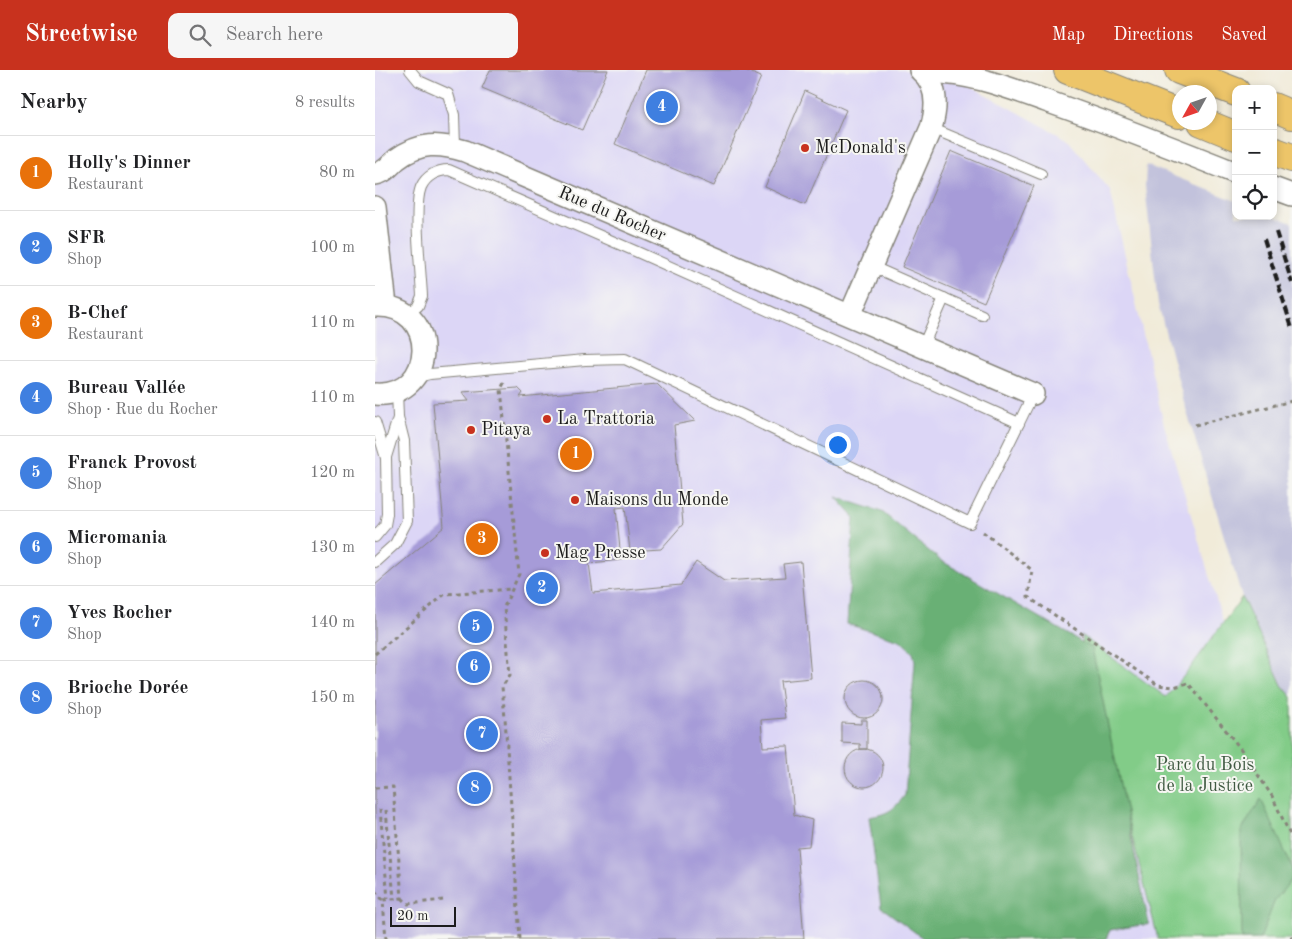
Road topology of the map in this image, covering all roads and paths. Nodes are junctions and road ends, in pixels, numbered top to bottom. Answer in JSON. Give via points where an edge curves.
{"nodes":[{"id":1,"x":410,"y":70,"type":"edge"},
{"id":2,"x":1068,"y":70,"type":"edge"},
{"id":3,"x":1179,"y":70,"type":"edge"},
{"id":4,"x":922,"y":72,"type":"edge"},
{"id":5,"x":1232,"y":90,"type":"edge"},
{"id":6,"x":1277,"y":109,"type":"edge"},
{"id":7,"x":1172,"y":111,"type":"edge"},
{"id":8,"x":1292,"y":115,"type":"edge"},
{"id":9,"x":931,"y":128,"type":"junction"},
{"id":10,"x":1217,"y":128,"type":"edge"},
{"id":11,"x":1232,"y":134,"type":"edge"},
{"id":12,"x":455,"y":148,"type":"junction"},
{"id":13,"x":1277,"y":152,"type":"edge"},
{"id":14,"x":1292,"y":158,"type":"edge"},
{"id":15,"x":1232,"y":171,"type":"edge"},
{"id":16,"x":375,"y":174,"type":"edge"},
{"id":17,"x":1041,"y":174,"type":"dead end"},
{"id":18,"x":1277,"y":189,"type":"edge"},
{"id":19,"x":1292,"y":195,"type":"edge"},
{"id":20,"x":375,"y":208,"type":"edge"},
{"id":21,"x":871,"y":266,"type":"junction"},
{"id":22,"x":944,"y":298,"type":"junction"},
{"id":23,"x":380,"y":306,"type":"edge"},
{"id":24,"x":407,"y":314,"type":"junction"},
{"id":25,"x":851,"y":315,"type":"junction"},
{"id":26,"x":982,"y":315,"type":"dead end"},
{"id":27,"x":923,"y":346,"type":"junction"},
{"id":28,"x":503,"y":368,"type":"junction"},
{"id":29,"x":415,"y":377,"type":"junction"},
{"id":30,"x":397,"y":391,"type":"junction"},
{"id":31,"x":375,"y":394,"type":"edge"},
{"id":32,"x":1033,"y":394,"type":"joint"},
{"id":33,"x":1292,"y":400,"type":"edge"},
{"id":34,"x":398,"y":417,"type":"junction"},
{"id":35,"x":375,"y":422,"type":"edge"},
{"id":36,"x":1019,"y":423,"type":"junction"},
{"id":37,"x":1195,"y":425,"type":"dead end"},
{"id":38,"x":386,"y":458,"type":"junction"},
{"id":39,"x":970,"y":523,"type":"junction"},
{"id":40,"x":375,"y":537,"type":"edge"},
{"id":41,"x":375,"y":562,"type":"edge"},
{"id":42,"x":512,"y":590,"type":"junction"},
{"id":43,"x":375,"y":654,"type":"edge"},
{"id":44,"x":375,"y":788,"type":"edge"},
{"id":45,"x":380,"y":809,"type":"dead end"},
{"id":46,"x":386,"y":810,"type":"dead end"},
{"id":47,"x":1292,"y":839,"type":"edge"},
{"id":48,"x":375,"y":891,"type":"edge"},
{"id":49,"x":402,"y":898,"type":"junction"},
{"id":50,"x":388,"y":899,"type":"junction"},
{"id":51,"x":394,"y":899,"type":"junction"},
{"id":52,"x":383,"y":900,"type":"junction"},
{"id":53,"x":443,"y":900,"type":"dead end"},
{"id":54,"x":386,"y":939,"type":"edge"},
{"id":55,"x":520,"y":939,"type":"edge"}],
"edges":[{"from":1,"to":12,"type":"lane","via":[[419,81],[448,94],[454,115]]},
{"from":2,"to":7,"type":"highway"},
{"from":3,"to":5,"type":"highway"},
{"from":4,"to":9,"type":"street","via":[[933,87],[936,100]]},
{"from":4,"to":15,"type":"street","via":[[977,77],[1112,124]]},
{"from":6,"to":8,"type":"highway"},
{"from":9,"to":17,"type":"lane"},
{"from":9,"to":21,"type":"street"},
{"from":10,"to":11,"type":"highway"},
{"from":12,"to":16,"type":"street","name":"Rue du Rocher","via":[[433,145],[417,148]]},
{"from":12,"to":25,"type":"street","name":"Rue du Rocher"},
{"from":13,"to":14,"type":"highway"},
{"from":18,"to":19,"type":"street"},
{"from":20,"to":23,"type":"street"},
{"from":21,"to":22,"type":"lane"},
{"from":21,"to":25,"type":"street"},
{"from":22,"to":26,"type":"lane"},
{"from":22,"to":27,"type":"lane"},
{"from":23,"to":24,"type":"street"},
{"from":24,"to":29,"type":"street","via":[[423,340],[423,359]]},
{"from":24,"to":36,"type":"lane","via":[[418,306],[423,296],[418,219],[421,186],[434,173],[449,170]]},
{"from":25,"to":27,"type":"street","name":"Rue du Rocher"},
{"from":27,"to":32,"type":"street","name":"Rue du Rocher"},
{"from":28,"to":29,"type":"lane"},
{"from":28,"to":39,"type":"lane","via":[[625,359]]},
{"from":28,"to":42,"type":"path","via":[[505,380],[501,389],[519,574]]},
{"from":29,"to":30,"type":"street"},
{"from":30,"to":31,"type":"street"},
{"from":30,"to":34,"type":"lane"},
{"from":32,"to":36,"type":"lane","name":"Rue du Rocher"},
{"from":33,"to":37,"type":"path"},
{"from":34,"to":38,"type":"lane"},
{"from":34,"to":41,"type":"lane","via":[[404,442],[407,520],[395,544]]},
{"from":35,"to":38,"type":"lane"},
{"from":36,"to":39,"type":"lane","name":"Rue du Rocher"},
{"from":38,"to":40,"type":"lane","via":[[387,514],[385,525]]},
{"from":39,"to":47,"type":"path","via":[[1032,570],[1028,597],[1158,684],[1174,686],[1188,683],[1240,748],[1266,788]]},
{"from":42,"to":43,"type":"path","via":[[445,594]]},
{"from":42,"to":55,"type":"path","via":[[504,607],[510,675],[502,687]]},
{"from":44,"to":49,"type":"path","via":[[393,787]]},
{"from":45,"to":50,"type":"path"},
{"from":46,"to":51,"type":"path"},
{"from":48,"to":52,"type":"path"},
{"from":49,"to":51,"type":"path"},
{"from":49,"to":53,"type":"path","via":[[408,904]]},
{"from":50,"to":51,"type":"path"},
{"from":50,"to":52,"type":"path"},
{"from":52,"to":54,"type":"path"}]}
